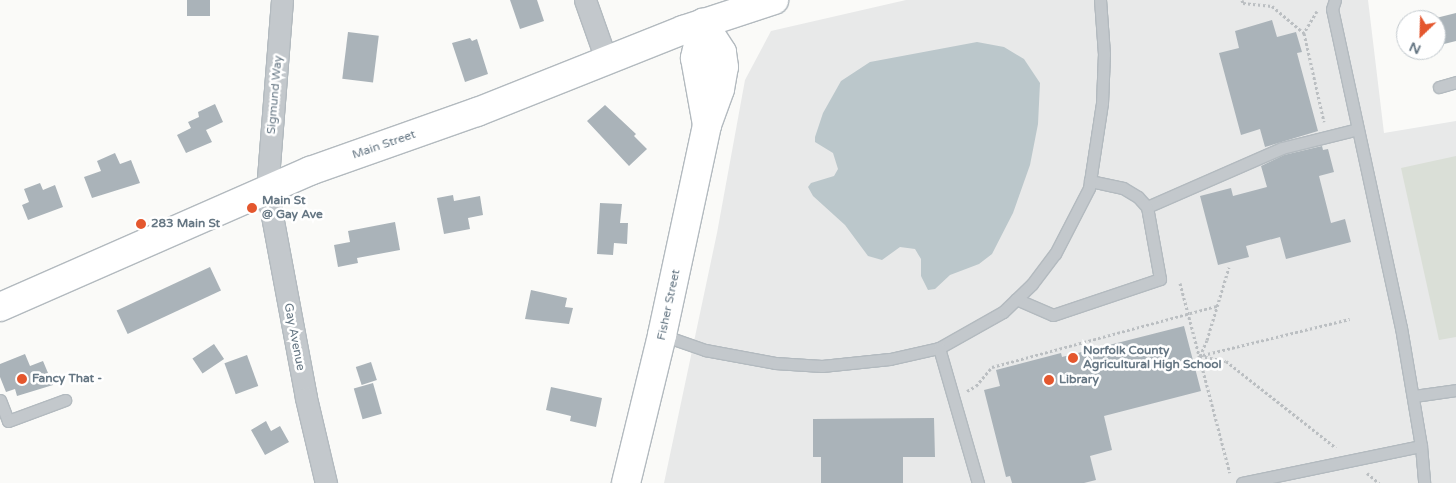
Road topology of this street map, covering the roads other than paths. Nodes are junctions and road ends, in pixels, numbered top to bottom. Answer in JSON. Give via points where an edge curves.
{"nodes":[{"id":1,"x":282,"y":0,"type":"edge"},
{"id":2,"x":585,"y":0,"type":"edge"},
{"id":3,"x":774,"y":0,"type":"edge"},
{"id":4,"x":1100,"y":0,"type":"edge"},
{"id":5,"x":1335,"y":0,"type":"edge"},
{"id":6,"x":703,"y":23,"type":"junction"},
{"id":7,"x":607,"y":62,"type":"junction"},
{"id":8,"x":1456,"y":82,"type":"edge"},
{"id":9,"x":1439,"y":87,"type":"dead end"},
{"id":10,"x":1358,"y":129,"type":"junction"},
{"id":11,"x":1090,"y":181,"type":"junction"},
{"id":12,"x":267,"y":189,"type":"junction"},
{"id":13,"x":1147,"y":207,"type":"junction"},
{"id":14,"x":1016,"y":299,"type":"junction"},
{"id":15,"x":0,"y":307,"type":"edge"},
{"id":16,"x":662,"y":334,"type":"junction"},
{"id":17,"x":939,"y":348,"type":"junction"},
{"id":18,"x":1456,"y":390,"type":"edge"},
{"id":19,"x":1414,"y":396,"type":"junction"},
{"id":20,"x":0,"y":400,"type":"edge"},
{"id":21,"x":65,"y":400,"type":"dead end"},
{"id":22,"x":1420,"y":446,"type":"junction"},
{"id":23,"x":326,"y":483,"type":"edge"},
{"id":24,"x":626,"y":483,"type":"edge"},
{"id":25,"x":978,"y":483,"type":"edge"},
{"id":26,"x":1242,"y":483,"type":"edge"},
{"id":27,"x":1424,"y":483,"type":"edge"}],
"edges":[{"from":1,"to":12,"type":"street","name":"Sigmund Way"},
{"from":2,"to":7,"type":"street"},
{"from":3,"to":6,"type":"main road","name":"Main Street"},
{"from":4,"to":11,"type":"lane","via":[[1104,54],[1102,103]]},
{"from":5,"to":10,"type":"lane","via":[[1332,9]]},
{"from":6,"to":7,"type":"main road","name":"Main Street"},
{"from":6,"to":16,"type":"main road","name":"Fisher Street","via":[[694,58],[707,125]]},
{"from":7,"to":12,"type":"main road","name":"Main Street"},
{"from":8,"to":9,"type":"lane"},
{"from":10,"to":13,"type":"lane","via":[[1282,148]]},
{"from":10,"to":19,"type":"lane"},
{"from":11,"to":13,"type":"lane","via":[[1122,188],[1138,197]]},
{"from":11,"to":14,"type":"lane","via":[[1074,223],[1060,246]]},
{"from":12,"to":15,"type":"main road","name":"Main Street"},
{"from":12,"to":23,"type":"street","name":"Gay Avenue","via":[[306,398]]},
{"from":13,"to":14,"type":"lane","via":[[1160,279],[1053,315]]},
{"from":14,"to":17,"type":"lane","via":[[1003,312]]},
{"from":16,"to":17,"type":"lane","via":[[704,350],[775,363],[822,366],[890,359]]},
{"from":16,"to":24,"type":"main road","name":"Fisher Street"},
{"from":17,"to":25,"type":"lane"},
{"from":18,"to":19,"type":"lane"},
{"from":19,"to":22,"type":"lane"},
{"from":20,"to":21,"type":"lane","via":[[8,421]]},
{"from":22,"to":26,"type":"lane"},
{"from":22,"to":27,"type":"lane"}]}
